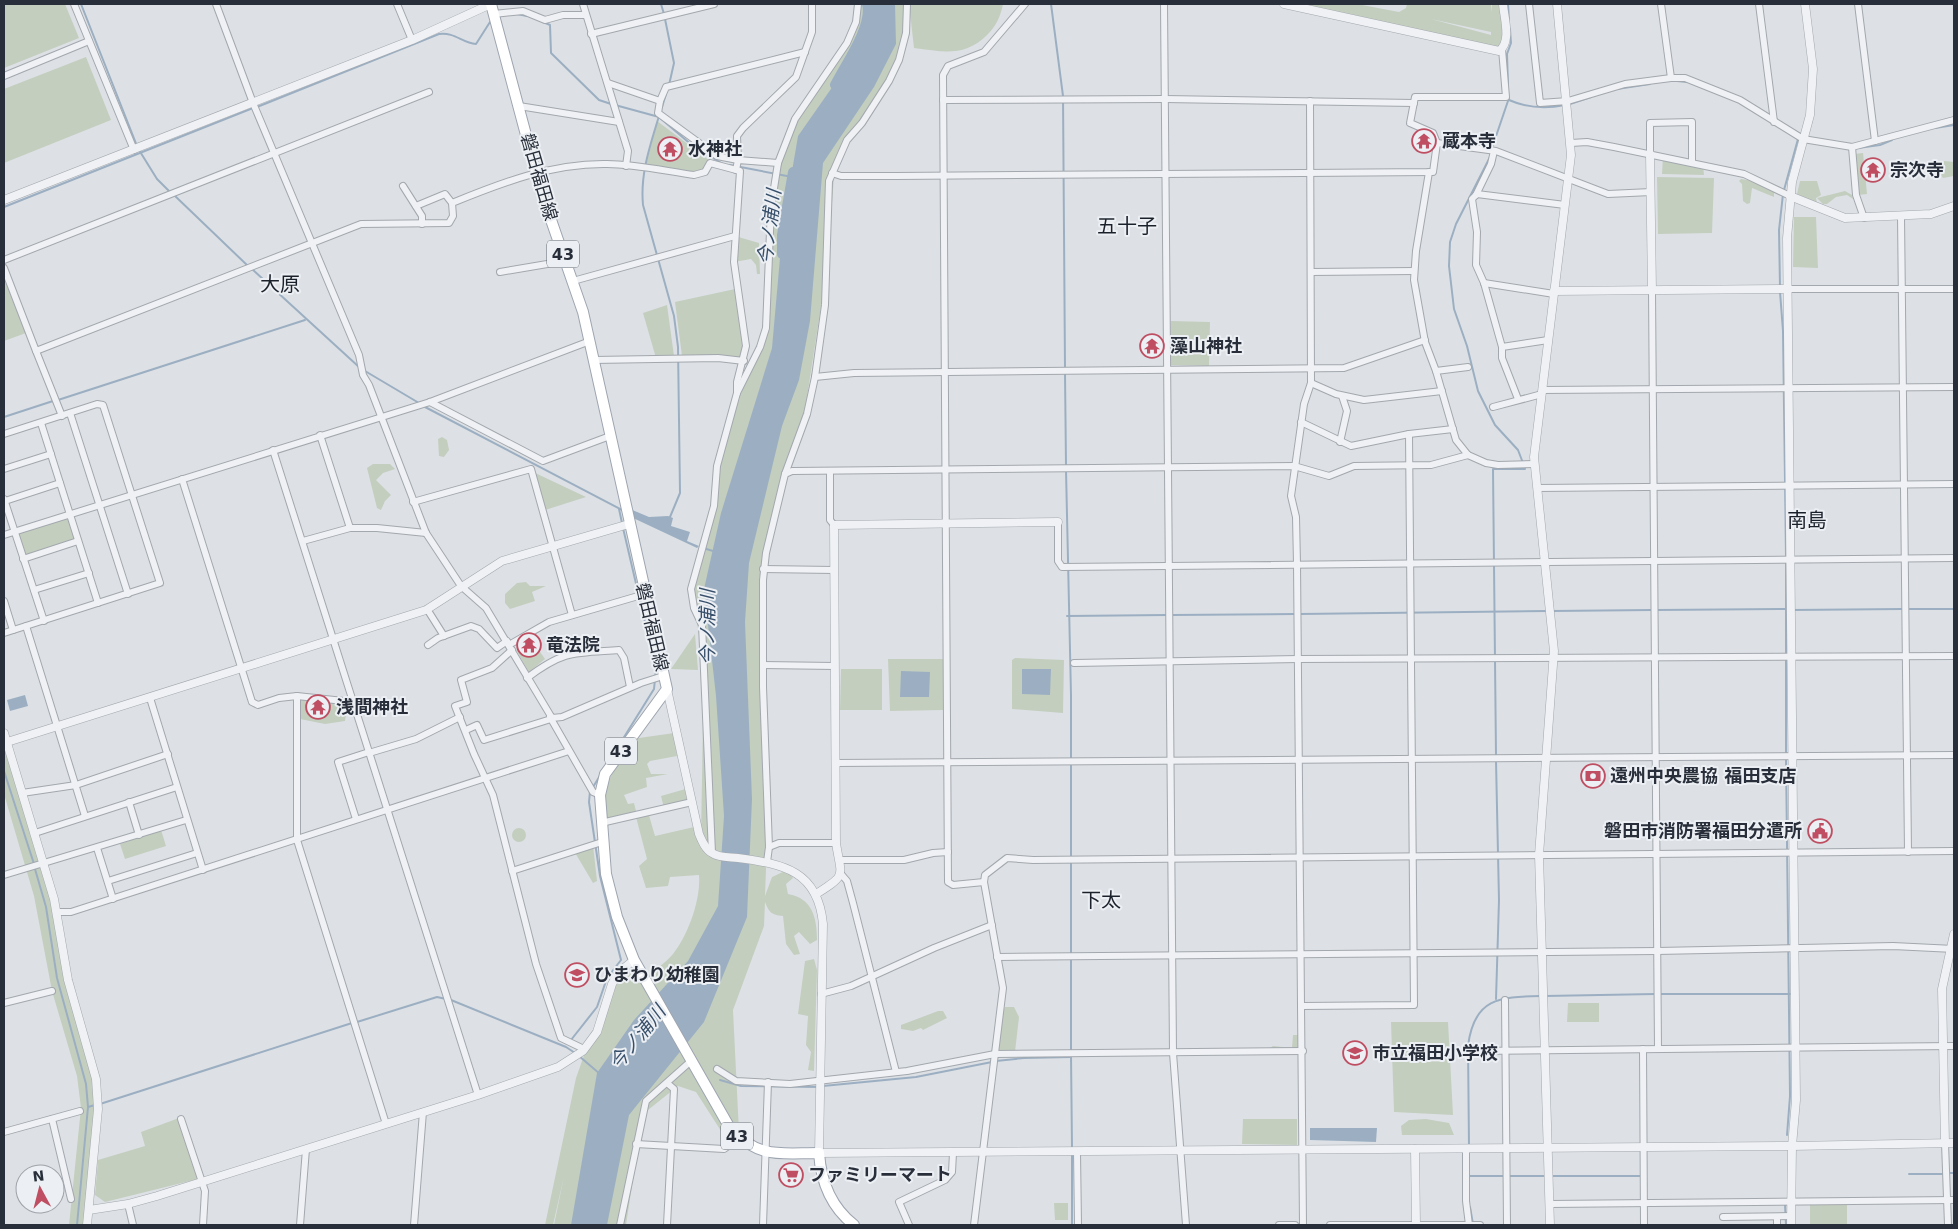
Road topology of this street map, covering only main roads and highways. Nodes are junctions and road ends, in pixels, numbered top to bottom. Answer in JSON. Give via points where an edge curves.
{"nodes":[{"id":1,"x":492,"y":7,"type":"edge"},
{"id":2,"x":844,"y":1222,"type":"edge"},
{"id":3,"x":854,"y":1225,"type":"edge"}],
"edges":[{"from":1,"to":2,"type":"main road","name":"磐田福田線","number":"43","via":[[536,172],[590,341],[667,689],[605,774],[600,795],[609,889],[634,960],[731,1130],[752,1148],[767,1152],[819,1153],[823,1183]]},
{"from":2,"to":3,"type":"main road"}]}
